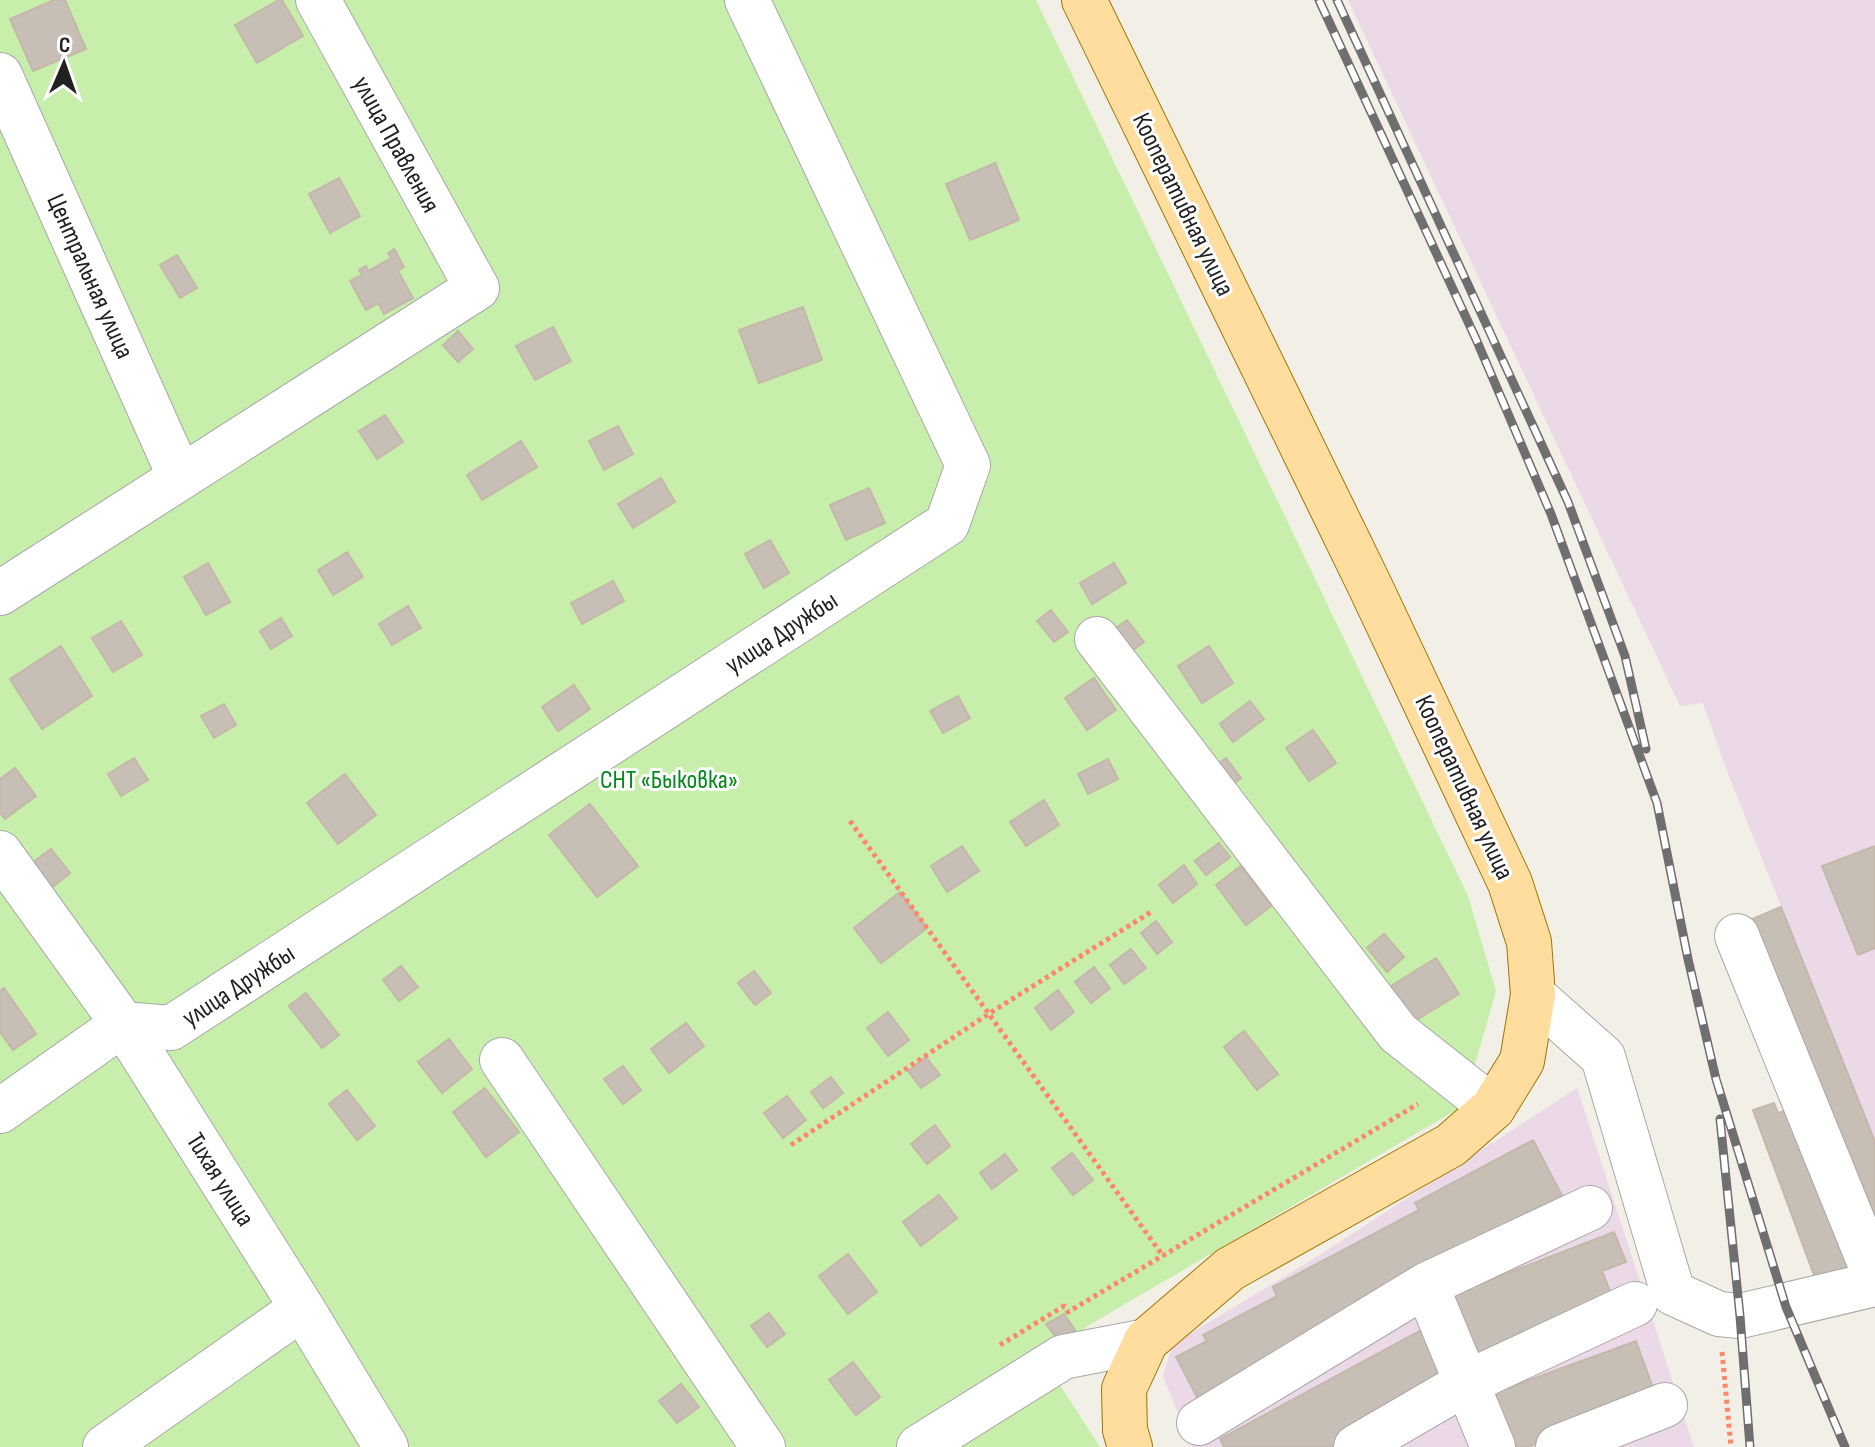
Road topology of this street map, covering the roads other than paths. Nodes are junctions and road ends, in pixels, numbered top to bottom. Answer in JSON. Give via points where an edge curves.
{"nodes":[{"id":1,"x":318,"y":0,"type":"edge"},
{"id":2,"x":747,"y":0,"type":"edge"},
{"id":3,"x":1084,"y":0,"type":"edge"},
{"id":4,"x":0,"y":75,"type":"edge"},
{"id":5,"x":12,"y":135,"type":"edge"},
{"id":6,"x":180,"y":477,"type":"junction"},
{"id":7,"x":0,"y":593,"type":"edge"},
{"id":8,"x":1097,"y":639,"type":"dead end"},
{"id":9,"x":0,"y":853,"type":"edge"},
{"id":10,"x":1737,"y":936,"type":"dead end"},
{"id":11,"x":1533,"y":995,"type":"junction"},
{"id":12,"x":123,"y":1024,"type":"junction"},
{"id":13,"x":502,"y":1060,"type":"dead end"},
{"id":14,"x":1493,"y":1108,"type":"junction"},
{"id":15,"x":0,"y":1111,"type":"edge"},
{"id":16,"x":1590,"y":1208,"type":"dead end"},
{"id":17,"x":1875,"y":1276,"type":"edge"},
{"id":18,"x":1875,"y":1284,"type":"edge"},
{"id":19,"x":1426,"y":1285,"type":"junction"},
{"id":20,"x":1635,"y":1304,"type":"dead end"},
{"id":21,"x":302,"y":1308,"type":"junction"},
{"id":22,"x":1146,"y":1341,"type":"junction"},
{"id":23,"x":1466,"y":1383,"type":"junction"},
{"id":24,"x":1665,"y":1405,"type":"dead end"},
{"id":25,"x":1199,"y":1423,"type":"dead end"},
{"id":26,"x":105,"y":1447,"type":"edge"},
{"id":27,"x":386,"y":1447,"type":"edge"},
{"id":28,"x":763,"y":1447,"type":"edge"},
{"id":29,"x":919,"y":1447,"type":"edge"},
{"id":30,"x":1130,"y":1447,"type":"edge"},
{"id":31,"x":1356,"y":1447,"type":"edge"},
{"id":32,"x":1493,"y":1447,"type":"edge"},
{"id":33,"x":1558,"y":1447,"type":"edge"}],
"edges":[{"from":1,"to":6,"type":"street","name":"улица Правления","via":[[477,288]]},
{"from":2,"to":12,"type":"street","name":"улица Дружбы","via":[[968,465],[947,524],[171,1028]]},
{"from":3,"to":11,"type":"main road","name":"Кооперативная улица","via":[[1510,883],[1529,942]]},
{"from":4,"to":5,"type":"street","name":"Центральная улица"},
{"from":5,"to":6,"type":"street","name":"Центральная улица"},
{"from":6,"to":7,"type":"street"},
{"from":8,"to":14,"type":"street","via":[[1398,1033]]},
{"from":9,"to":12,"type":"street","name":"Тихая улица"},
{"from":10,"to":17,"type":"street"},
{"from":11,"to":14,"type":"main road","name":"Кооперативная улица","via":[[1522,1061]]},
{"from":11,"to":18,"type":"street","via":[[1603,1057],[1673,1293],[1719,1314],[1740,1316]]},
{"from":12,"to":15,"type":"street"},
{"from":12,"to":21,"type":"street","name":"Тихая улица"},
{"from":13,"to":28,"type":"street"},
{"from":14,"to":22,"type":"main road","name":"Кооперативная улица","via":[[1451,1145],[1230,1269]]},
{"from":16,"to":19,"type":"street"},
{"from":19,"to":23,"type":"street"},
{"from":19,"to":25,"type":"street"},
{"from":20,"to":23,"type":"street"},
{"from":21,"to":26,"type":"street"},
{"from":21,"to":27,"type":"street","name":"Тихая улица"},
{"from":22,"to":29,"type":"street","via":[[1063,1357]]},
{"from":22,"to":30,"type":"main road","name":"Кооперативная улица","via":[[1124,1389]]},
{"from":23,"to":31,"type":"street"},
{"from":23,"to":32,"type":"street"},
{"from":24,"to":33,"type":"street"}]}
